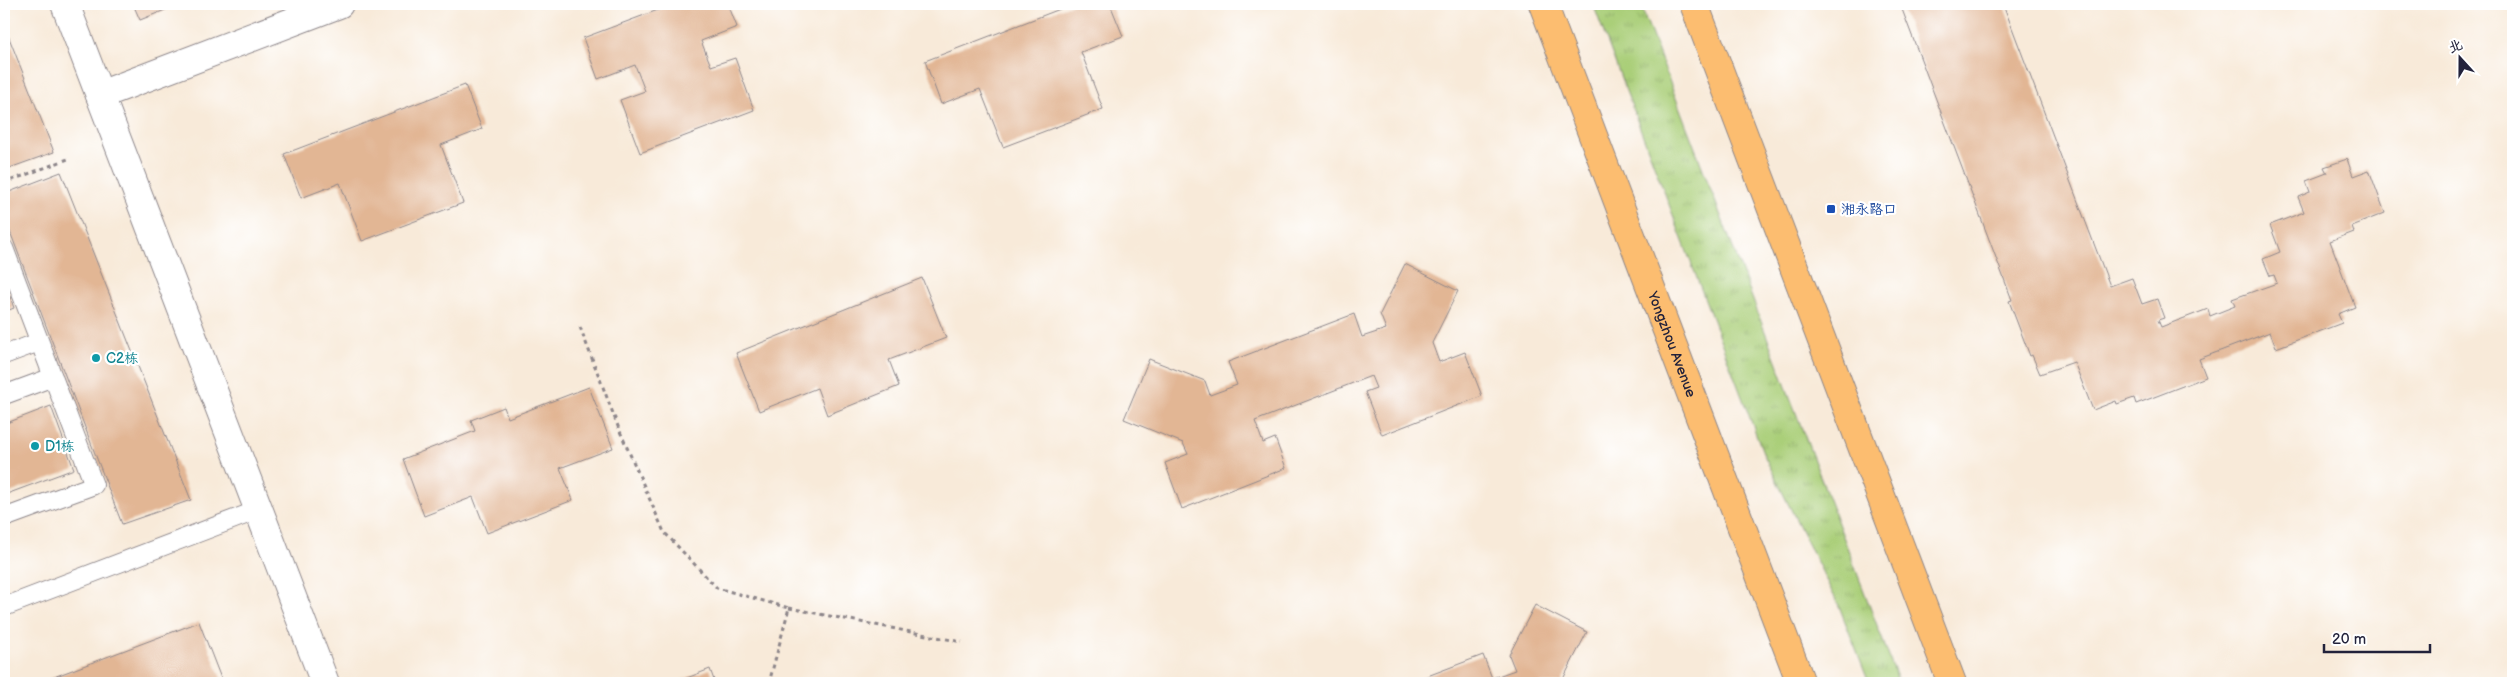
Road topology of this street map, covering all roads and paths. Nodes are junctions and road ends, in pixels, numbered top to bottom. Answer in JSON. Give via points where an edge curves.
{"nodes":[{"id":1,"x":65,"y":4,"type":"edge"},
{"id":2,"x":339,"y":4,"type":"edge"},
{"id":3,"x":1543,"y":4,"type":"edge"},
{"id":4,"x":1694,"y":4,"type":"edge"},
{"id":5,"x":100,"y":96,"type":"junction"},
{"id":6,"x":68,"y":160,"type":"dead end"},
{"id":7,"x":4,"y":183,"type":"edge"},
{"id":8,"x":4,"y":248,"type":"edge"},
{"id":9,"x":580,"y":327,"type":"dead end"},
{"id":10,"x":39,"y":342,"type":"junction"},
{"id":11,"x":4,"y":355,"type":"edge"},
{"id":12,"x":53,"y":377,"type":"junction"},
{"id":13,"x":4,"y":396,"type":"edge"},
{"id":14,"x":258,"y":510,"type":"junction"},
{"id":15,"x":4,"y":518,"type":"edge"},
{"id":16,"x":4,"y":607,"type":"edge"},
{"id":17,"x":789,"y":608,"type":"junction"},
{"id":18,"x":962,"y":642,"type":"dead end"},
{"id":19,"x":325,"y":683,"type":"edge"},
{"id":20,"x":769,"y":683,"type":"edge"},
{"id":21,"x":1801,"y":683,"type":"edge"},
{"id":22,"x":1952,"y":683,"type":"edge"}],
"edges":[{"from":1,"to":5,"type":"street"},
{"from":2,"to":5,"type":"street"},
{"from":3,"to":21,"type":"main road","name":"Yongzhou Avenue"},
{"from":4,"to":22,"type":"main road"},
{"from":5,"to":14,"type":"street"},
{"from":6,"to":7,"type":"path"},
{"from":8,"to":10,"type":"lane"},
{"from":9,"to":17,"type":"path","via":[[619,429],[664,532],[717,588]]},
{"from":10,"to":11,"type":"lane"},
{"from":10,"to":12,"type":"lane"},
{"from":12,"to":13,"type":"lane"},
{"from":12,"to":15,"type":"lane","via":[[94,485]]},
{"from":14,"to":16,"type":"lane"},
{"from":14,"to":19,"type":"street"},
{"from":17,"to":18,"type":"path"},
{"from":17,"to":20,"type":"path"}]}
